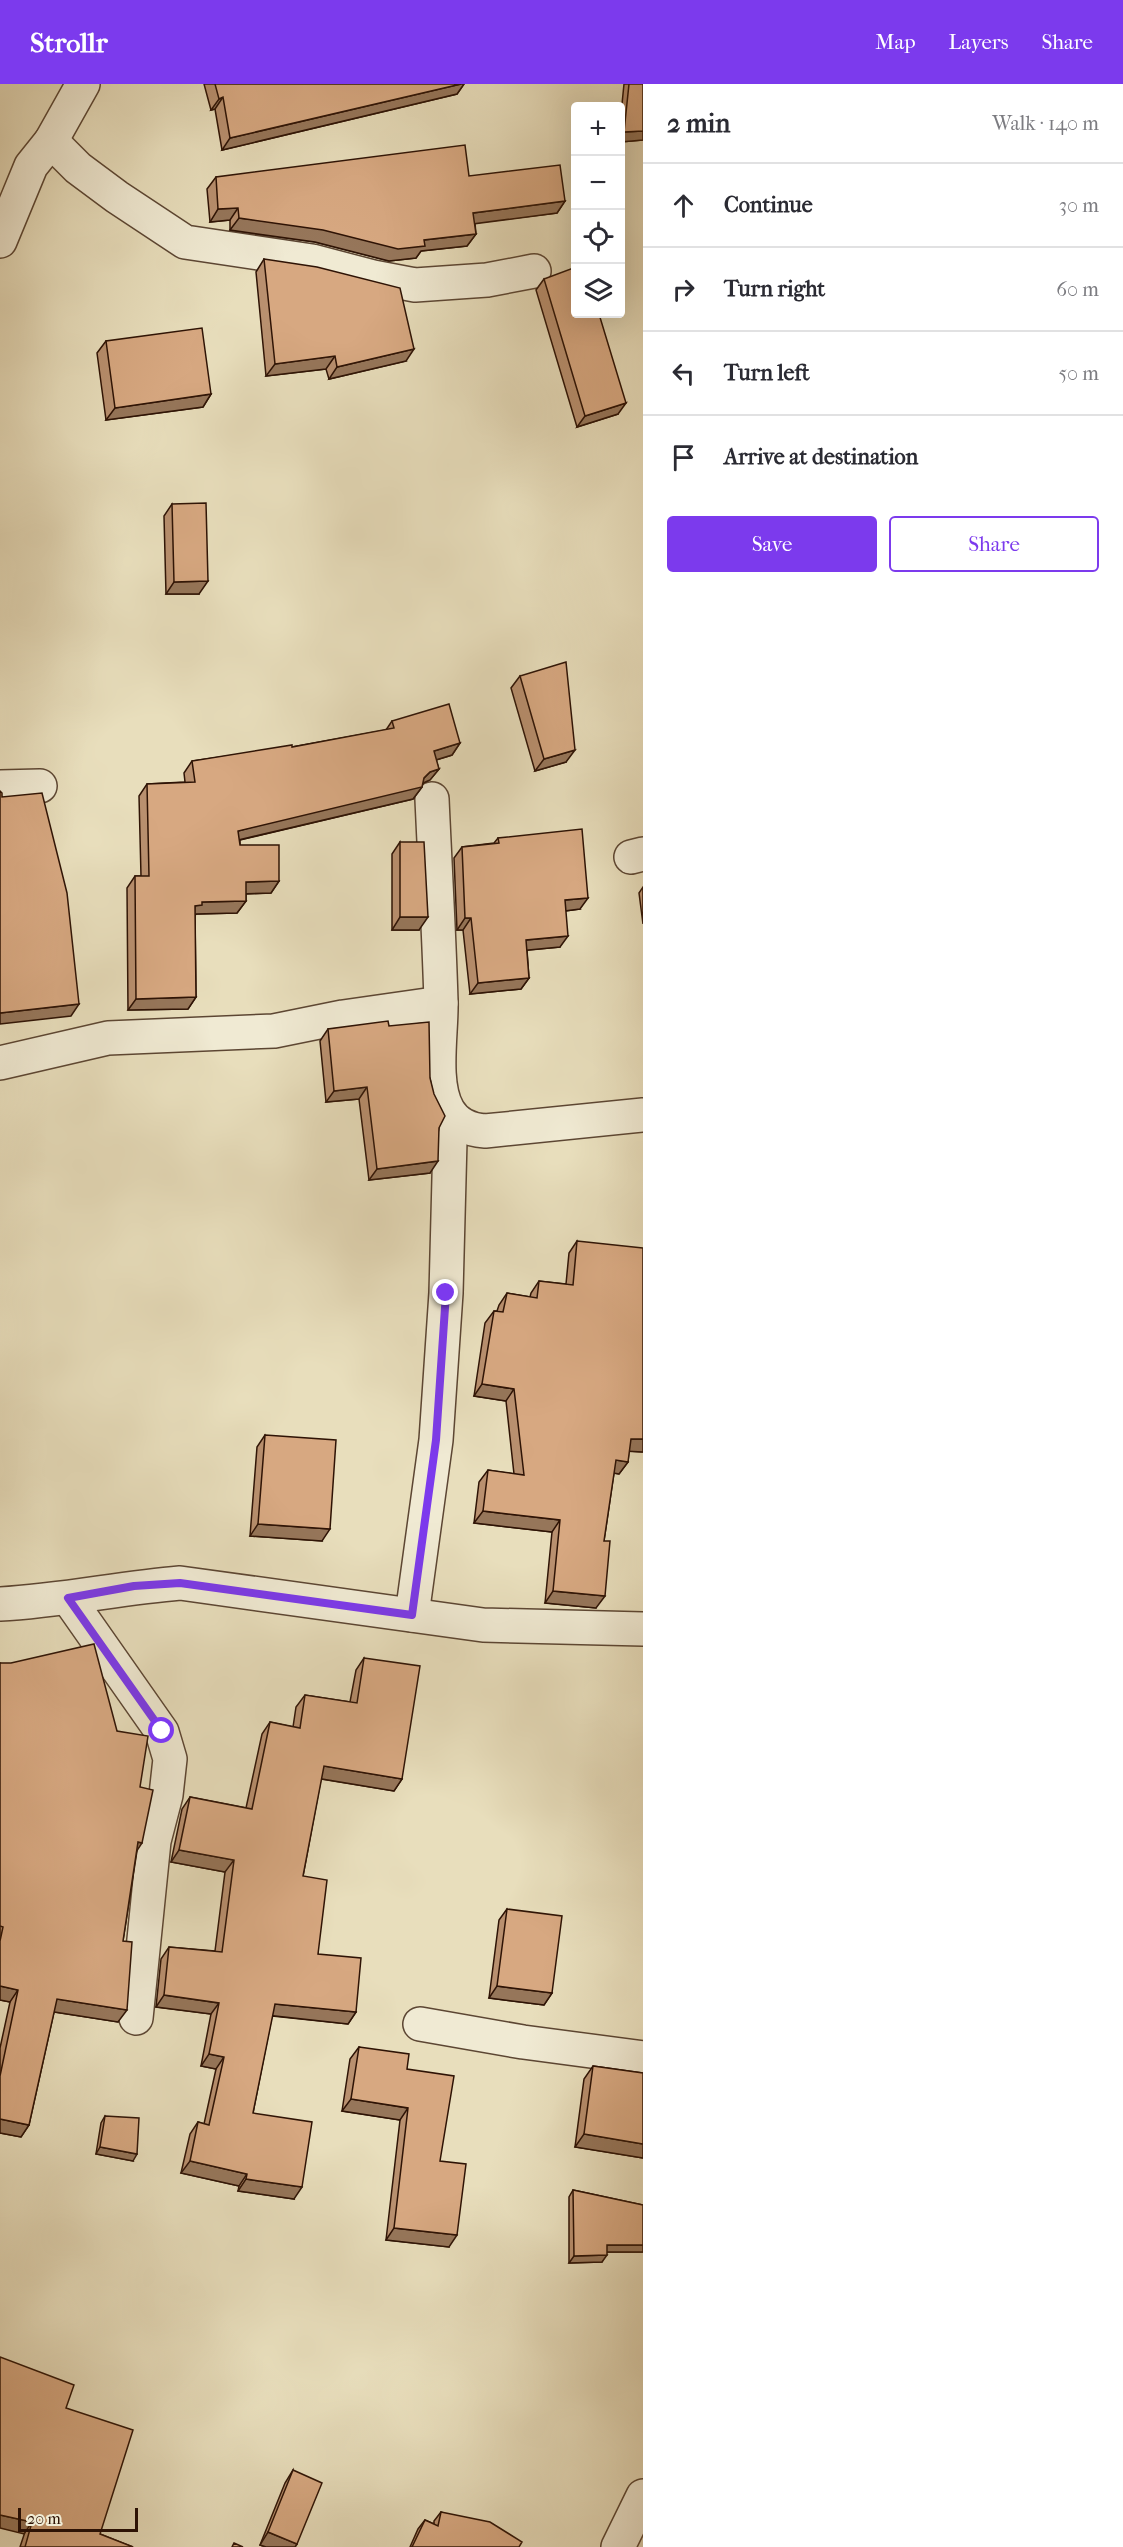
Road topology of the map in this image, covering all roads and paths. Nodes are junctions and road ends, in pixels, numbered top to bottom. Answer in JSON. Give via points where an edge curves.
{"nodes":[{"id":1,"x":83,"y":84,"type":"edge"},
{"id":2,"x":51,"y":141,"type":"junction"},
{"id":3,"x":0,"y":241,"type":"edge"},
{"id":4,"x":534,"y":271,"type":"dead end"},
{"id":5,"x":40,"y":786,"type":"dead end"},
{"id":6,"x":0,"y":787,"type":"edge"},
{"id":7,"x":432,"y":799,"type":"dead end"},
{"id":8,"x":441,"y":1003,"type":"junction"},
{"id":9,"x":0,"y":1063,"type":"edge"},
{"id":10,"x":643,"y":1114,"type":"edge"},
{"id":11,"x":450,"y":1140,"type":"dead end"},
{"id":12,"x":68,"y":1598,"type":"junction"},
{"id":13,"x":0,"y":1604,"type":"edge"},
{"id":14,"x":412,"y":1615,"type":"junction"},
{"id":15,"x":643,"y":1629,"type":"edge"},
{"id":16,"x":136,"y":2018,"type":"dead end"},
{"id":17,"x":420,"y":2024,"type":"dead end"},
{"id":18,"x":643,"y":2058,"type":"edge"},
{"id":19,"x":643,"y":2496,"type":"edge"},
{"id":20,"x":618,"y":2547,"type":"edge"}],
"edges":[{"from":1,"to":2,"type":"street"},
{"from":2,"to":3,"type":"street","via":[[31,166]]},
{"from":2,"to":4,"type":"street","via":[[78,168],[186,242],[312,261],[415,285],[487,280]]},
{"from":5,"to":6,"type":"street"},
{"from":7,"to":8,"type":"street"},
{"from":8,"to":9,"type":"street","via":[[274,1031],[108,1038]]},
{"from":8,"to":10,"type":"street","via":[[440,1082],[447,1109],[471,1130]]},
{"from":11,"to":14,"type":"street","via":[[446,1293],[436,1440]]},
{"from":12,"to":13,"type":"street"},
{"from":12,"to":14,"type":"street","via":[[134,1586],[180,1583]]},
{"from":12,"to":16,"type":"street","via":[[162,1731],[170,1760],[154,1841]]},
{"from":14,"to":15,"type":"street","via":[[483,1625]]},
{"from":17,"to":18,"type":"street"},
{"from":19,"to":20,"type":"street"}]}
